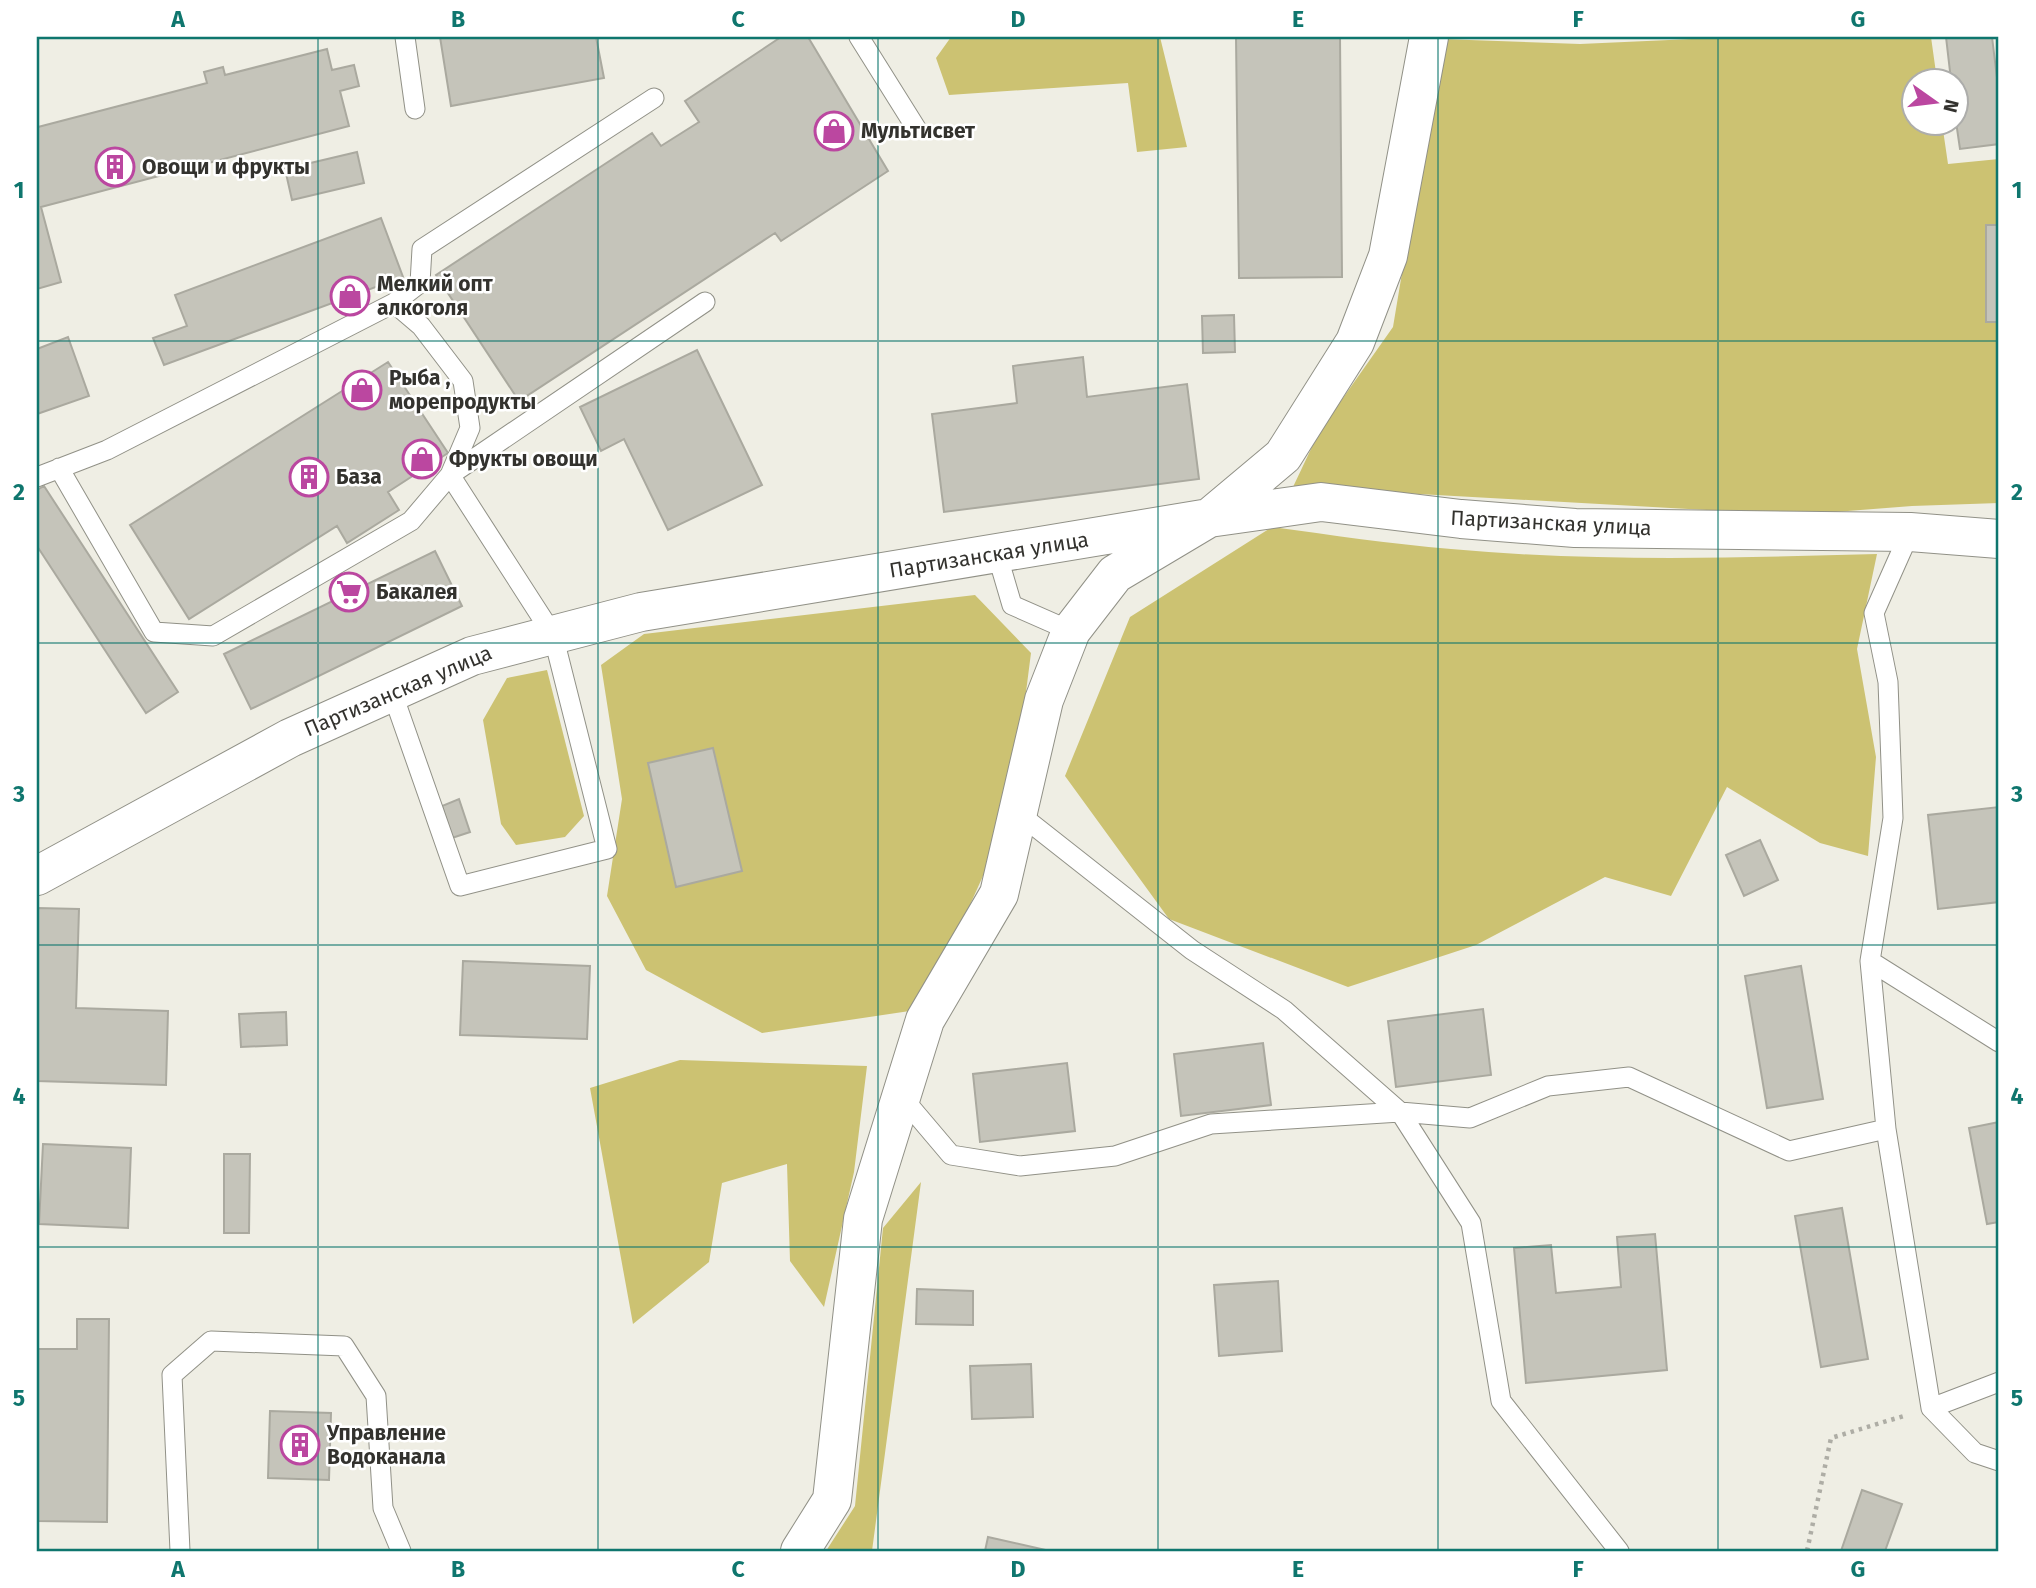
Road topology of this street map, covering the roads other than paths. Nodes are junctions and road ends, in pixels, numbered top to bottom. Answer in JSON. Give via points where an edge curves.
{"nodes":[{"id":1,"x":405,"y":37,"type":"edge"},
{"id":2,"x":859,"y":37,"type":"edge"},
{"id":3,"x":1429,"y":37,"type":"edge"},
{"id":4,"x":654,"y":97,"type":"dead end"},
{"id":5,"x":415,"y":110,"type":"dead end"},
{"id":6,"x":916,"y":128,"type":"dead end"},
{"id":7,"x":705,"y":302,"type":"dead end"},
{"id":8,"x":394,"y":303,"type":"junction"},
{"id":9,"x":59,"y":468,"type":"junction"},
{"id":10,"x":450,"y":475,"type":"junction"},
{"id":11,"x":37,"y":477,"type":"edge"},
{"id":12,"x":1209,"y":518,"type":"junction"},
{"id":13,"x":1910,"y":532,"type":"junction"},
{"id":14,"x":1999,"y":539,"type":"edge"},
{"id":15,"x":997,"y":554,"type":"junction"},
{"id":16,"x":1071,"y":631,"type":"junction"},
{"id":17,"x":553,"y":635,"type":"junction"},
{"id":18,"x":392,"y":692,"type":"junction"},
{"id":19,"x":1018,"y":813,"type":"junction"},
{"id":20,"x":37,"y":876,"type":"edge"},
{"id":21,"x":1870,"y":961,"type":"junction"},
{"id":22,"x":1999,"y":1042,"type":"edge"},
{"id":23,"x":901,"y":1096,"type":"junction"},
{"id":24,"x":1400,"y":1112,"type":"junction"},
{"id":25,"x":1886,"y":1129,"type":"junction"},
{"id":26,"x":1999,"y":1381,"type":"edge"},
{"id":27,"x":1931,"y":1408,"type":"junction"},
{"id":28,"x":1999,"y":1461,"type":"edge"},
{"id":29,"x":180,"y":1551,"type":"edge"},
{"id":30,"x":401,"y":1551,"type":"edge"},
{"id":31,"x":800,"y":1551,"type":"edge"},
{"id":32,"x":1619,"y":1551,"type":"edge"}],
"edges":[{"from":1,"to":5,"type":"lane"},
{"from":2,"to":6,"type":"lane"},
{"from":3,"to":12,"type":"street","via":[[1388,256],[1355,342],[1283,456]]},
{"from":4,"to":8,"type":"lane","via":[[422,249],[420,283]]},
{"from":7,"to":10,"type":"lane"},
{"from":8,"to":9,"type":"lane","via":[[107,450]]},
{"from":8,"to":10,"type":"lane","via":[[421,326],[463,381],[470,428]]},
{"from":9,"to":10,"type":"lane","via":[[154,632],[213,636],[411,521]]},
{"from":9,"to":11,"type":"lane"},
{"from":10,"to":17,"type":"lane"},
{"from":12,"to":13,"type":"street","name":"Партизанская улица","via":[[1321,502],[1575,528]]},
{"from":12,"to":15,"type":"street","name":"Партизанская улица"},
{"from":12,"to":16,"type":"street","via":[[1115,575]]},
{"from":13,"to":14,"type":"street","name":"Партизанская улица"},
{"from":13,"to":21,"type":"lane","via":[[1874,613],[1888,682],[1893,818]]},
{"from":15,"to":16,"type":"lane","via":[[1012,605]]},
{"from":15,"to":17,"type":"street","name":"Партизанская улица","via":[[641,612]]},
{"from":16,"to":19,"type":"street","via":[[1044,700]]},
{"from":17,"to":18,"type":"street","name":"Партизанская улица","via":[[472,656]]},
{"from":17,"to":18,"type":"lane","via":[[607,849],[460,886]]},
{"from":18,"to":20,"type":"street","name":"Партизанская улица","via":[[289,738]]},
{"from":19,"to":23,"type":"street","via":[[999,894],[925,1020]]},
{"from":19,"to":24,"type":"lane","via":[[1192,950],[1284,1010]]},
{"from":21,"to":22,"type":"lane"},
{"from":21,"to":25,"type":"lane"},
{"from":23,"to":24,"type":"lane","via":[[951,1155],[1020,1166],[1115,1156],[1211,1124]]},
{"from":23,"to":31,"type":"street","via":[[863,1219],[832,1500]]},
{"from":24,"to":25,"type":"lane","via":[[1470,1118],[1548,1086],[1629,1077],[1789,1151]]},
{"from":24,"to":32,"type":"lane","via":[[1471,1223],[1501,1401]]},
{"from":25,"to":27,"type":"lane"},
{"from":26,"to":27,"type":"lane"},
{"from":27,"to":28,"type":"lane","via":[[1975,1453]]},
{"from":29,"to":30,"type":"lane","via":[[173,1375],[211,1341],[344,1346],[376,1396],[383,1508]]}]}
